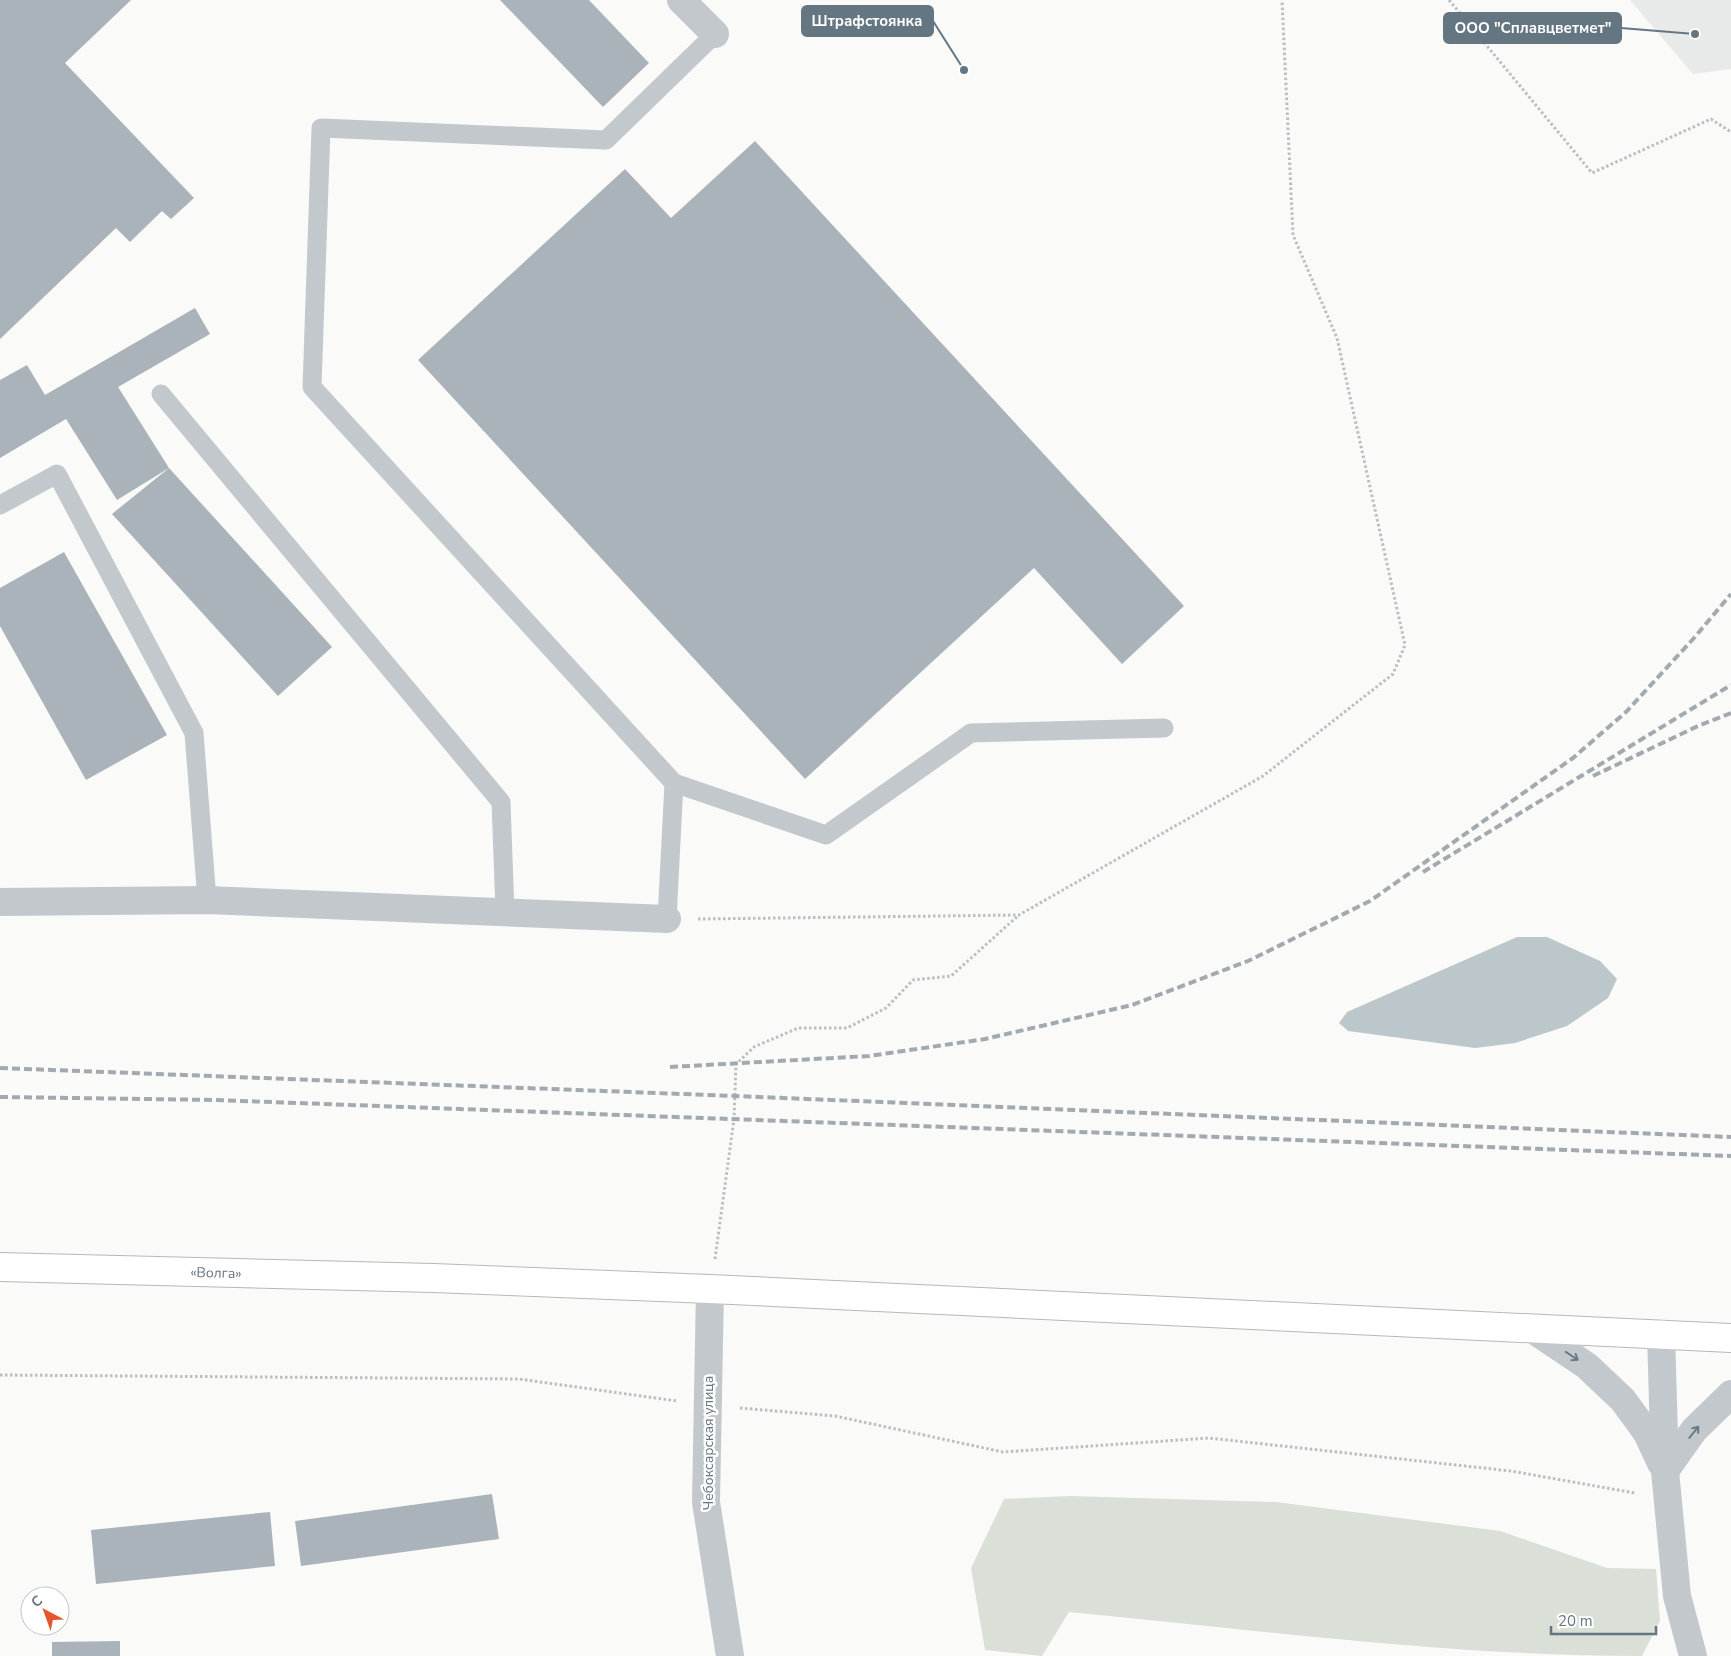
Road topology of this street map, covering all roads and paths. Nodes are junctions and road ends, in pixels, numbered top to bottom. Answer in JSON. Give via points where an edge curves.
{"nodes":[{"id":1,"x":681,"y":0,"type":"edge"},
{"id":2,"x":1282,"y":0,"type":"edge"},
{"id":3,"x":1449,"y":0,"type":"edge"},
{"id":4,"x":715,"y":34,"type":"joint"},
{"id":5,"x":1731,"y":132,"type":"edge"},
{"id":6,"x":161,"y":394,"type":"dead end"},
{"id":7,"x":0,"y":505,"type":"edge"},
{"id":8,"x":1164,"y":728,"type":"dead end"},
{"id":9,"x":674,"y":784,"type":"junction"},
{"id":10,"x":208,"y":900,"type":"junction"},
{"id":11,"x":0,"y":902,"type":"edge"},
{"id":12,"x":505,"y":912,"type":"junction"},
{"id":13,"x":1019,"y":915,"type":"junction"},
{"id":14,"x":668,"y":919,"type":"junction"},
{"id":15,"x":0,"y":1267,"type":"edge"},
{"id":16,"x":710,"y":1289,"type":"junction"},
{"id":17,"x":1532,"y":1328,"type":"junction"},
{"id":18,"x":1661,"y":1334,"type":"junction"},
{"id":19,"x":1731,"y":1338,"type":"edge"},
{"id":20,"x":0,"y":1375,"type":"edge"},
{"id":21,"x":1731,"y":1394,"type":"edge"},
{"id":22,"x":708,"y":1406,"type":"junction"},
{"id":23,"x":1665,"y":1471,"type":"junction"},
{"id":24,"x":1668,"y":1499,"type":"junction"},
{"id":25,"x":730,"y":1656,"type":"edge"},
{"id":26,"x":1693,"y":1656,"type":"edge"}],
"edges":[{"from":1,"to":4,"type":"street"},
{"from":2,"to":13,"type":"path","via":[[1293,235],[1337,338],[1405,646],[1393,674],[1263,776]]},
{"from":3,"to":5,"type":"path","via":[[1592,173],[1711,119]]},
{"from":4,"to":9,"type":"lane","via":[[606,140],[321,128],[312,387]]},
{"from":6,"to":12,"type":"lane","via":[[502,802]]},
{"from":7,"to":10,"type":"lane","via":[[57,474],[190,724],[194,733]]},
{"from":8,"to":9,"type":"lane","via":[[971,733],[826,835]]},
{"from":9,"to":14,"type":"lane"},
{"from":10,"to":11,"type":"street"},
{"from":10,"to":12,"type":"street"},
{"from":12,"to":14,"type":"street"},
{"from":13,"to":14,"type":"path"},
{"from":13,"to":16,"type":"path","via":[[951,976],[913,980],[886,1008],[847,1028],[798,1028],[754,1047],[736,1064],[734,1119]]},
{"from":15,"to":16,"type":"highway","name":"«Волга»"},
{"from":16,"to":17,"type":"highway","name":"«Волга»"},
{"from":16,"to":22,"type":"street","name":"Чебоксарская улица"},
{"from":17,"to":18,"type":"highway","name":"«Волга»"},
{"from":17,"to":23,"type":"street","one_way":true,"via":[[1587,1366],[1622,1400],[1647,1432]]},
{"from":18,"to":19,"type":"highway","name":"«Волга»"},
{"from":18,"to":23,"type":"street"},
{"from":20,"to":22,"type":"path","via":[[519,1379]]},
{"from":23,"to":21,"type":"street","one_way":true,"via":[[1694,1430]]},
{"from":22,"to":24,"type":"path","via":[[835,1416],[1003,1452],[1209,1438],[1511,1471]]},
{"from":22,"to":25,"type":"street","name":"Чебоксарская улица","via":[[706,1502]]},
{"from":23,"to":24,"type":"street"},
{"from":24,"to":26,"type":"street","via":[[1677,1596]]}]}
